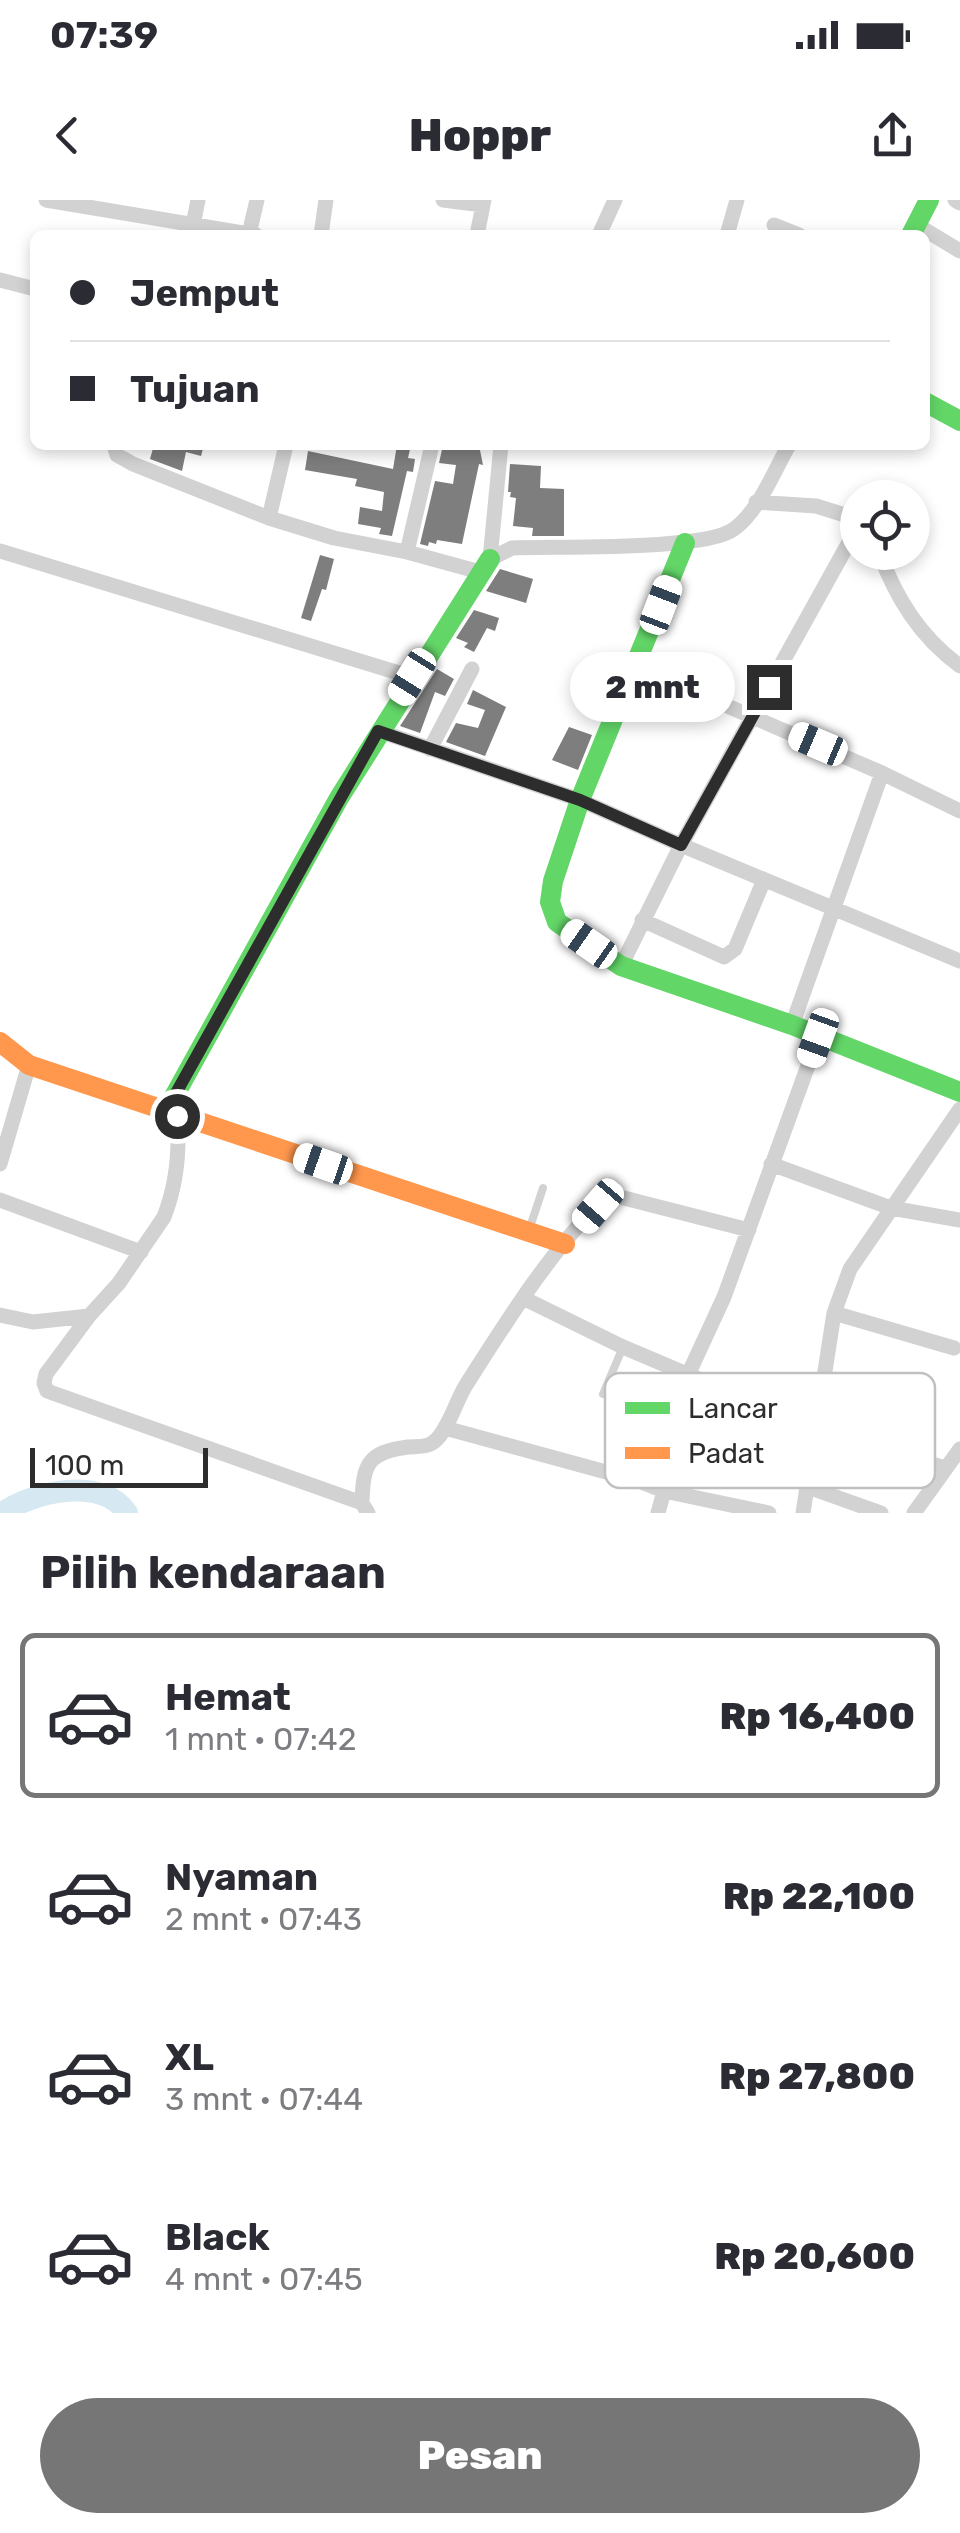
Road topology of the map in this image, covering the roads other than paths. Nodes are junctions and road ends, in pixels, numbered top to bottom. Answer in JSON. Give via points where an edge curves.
{"nodes":[{"id":1,"x":46,"y":200,"type":"edge"},
{"id":2,"x":198,"y":200,"type":"edge"},
{"id":3,"x":257,"y":200,"type":"edge"},
{"id":4,"x":326,"y":200,"type":"edge"},
{"id":5,"x":443,"y":200,"type":"edge"},
{"id":6,"x":615,"y":200,"type":"edge"},
{"id":7,"x":737,"y":200,"type":"edge"},
{"id":8,"x":929,"y":200,"type":"edge"},
{"id":9,"x":483,"y":203,"type":"edge"},
{"id":10,"x":193,"y":224,"type":"junction"},
{"id":11,"x":774,"y":225,"type":"dead end"},
{"id":12,"x":228,"y":230,"type":"edge"},
{"id":13,"x":253,"y":230,"type":"edge"},
{"id":14,"x":322,"y":230,"type":"edge"},
{"id":15,"x":478,"y":230,"type":"edge"},
{"id":16,"x":601,"y":230,"type":"edge"},
{"id":17,"x":728,"y":230,"type":"edge"},
{"id":18,"x":786,"y":230,"type":"edge"},
{"id":19,"x":914,"y":230,"type":"edge"},
{"id":20,"x":930,"y":238,"type":"edge"},
{"id":21,"x":960,"y":252,"type":"edge"},
{"id":22,"x":0,"y":280,"type":"edge"},
{"id":23,"x":30,"y":288,"type":"edge"},
{"id":24,"x":930,"y":405,"type":"edge"},
{"id":25,"x":960,"y":420,"type":"edge"},
{"id":26,"x":116,"y":450,"type":"edge"},
{"id":27,"x":285,"y":450,"type":"edge"},
{"id":28,"x":431,"y":450,"type":"edge"},
{"id":29,"x":500,"y":450,"type":"edge"},
{"id":30,"x":786,"y":450,"type":"edge"},
{"id":31,"x":756,"y":502,"type":"junction"},
{"id":32,"x":840,"y":515,"type":"edge"},
{"id":33,"x":269,"y":518,"type":"junction"},
{"id":34,"x":685,"y":543,"type":"junction"},
{"id":35,"x":0,"y":551,"type":"edge"},
{"id":36,"x":406,"y":552,"type":"junction"},
{"id":37,"x":840,"y":555,"type":"edge"},
{"id":38,"x":485,"y":566,"type":"junction"},
{"id":39,"x":886,"y":570,"type":"edge"},
{"id":40,"x":960,"y":666,"type":"edge"},
{"id":41,"x":637,"y":667,"type":"junction"},
{"id":42,"x":472,"y":669,"type":"dead end"},
{"id":43,"x":412,"y":677,"type":"junction"},
{"id":44,"x":752,"y":716,"type":"junction"},
{"id":45,"x":378,"y":731,"type":"junction"},
{"id":46,"x":430,"y":749,"type":"junction"},
{"id":47,"x":882,"y":772,"type":"junction"},
{"id":48,"x":580,"y":800,"type":"junction"},
{"id":49,"x":960,"y":811,"type":"edge"},
{"id":50,"x":681,"y":845,"type":"junction"},
{"id":51,"x":764,"y":880,"type":"junction"},
{"id":52,"x":836,"y":911,"type":"junction"},
{"id":53,"x":642,"y":920,"type":"junction"},
{"id":54,"x":960,"y":961,"type":"edge"},
{"id":55,"x":621,"y":966,"type":"junction"},
{"id":56,"x":792,"y":1025,"type":"junction"},
{"id":57,"x":818,"y":1038,"type":"junction"},
{"id":58,"x":0,"y":1042,"type":"edge"},
{"id":59,"x":29,"y":1065,"type":"junction"},
{"id":60,"x":960,"y":1092,"type":"edge"},
{"id":61,"x":960,"y":1109,"type":"edge"},
{"id":62,"x":171,"y":1114,"type":"junction"},
{"id":63,"x":0,"y":1164,"type":"edge"},
{"id":64,"x":771,"y":1164,"type":"junction"},
{"id":65,"x":544,"y":1188,"type":"dead end"},
{"id":66,"x":0,"y":1200,"type":"edge"},
{"id":67,"x":891,"y":1208,"type":"junction"},
{"id":68,"x":960,"y":1220,"type":"edge"},
{"id":69,"x":529,"y":1230,"type":"junction"},
{"id":70,"x":749,"y":1230,"type":"junction"},
{"id":71,"x":565,"y":1244,"type":"junction"},
{"id":72,"x":141,"y":1252,"type":"junction"},
{"id":73,"x":525,"y":1299,"type":"junction"},
{"id":74,"x":834,"y":1313,"type":"junction"},
{"id":75,"x":0,"y":1315,"type":"edge"},
{"id":76,"x":89,"y":1316,"type":"junction"},
{"id":77,"x":623,"y":1347,"type":"junction"},
{"id":78,"x":954,"y":1348,"type":"dead end"},
{"id":79,"x":612,"y":1373,"type":"edge"},
{"id":80,"x":682,"y":1373,"type":"edge"},
{"id":81,"x":690,"y":1373,"type":"edge"},
{"id":82,"x":826,"y":1373,"type":"edge"},
{"id":83,"x":605,"y":1389,"type":"edge"},
{"id":84,"x":603,"y":1394,"type":"dead end"},
{"id":85,"x":445,"y":1428,"type":"junction"},
{"id":86,"x":960,"y":1450,"type":"edge"},
{"id":87,"x":935,"y":1465,"type":"edge"},
{"id":88,"x":946,"y":1468,"type":"junction"},
{"id":89,"x":605,"y":1472,"type":"edge"},
{"id":90,"x":935,"y":1483,"type":"edge"},
{"id":91,"x":656,"y":1488,"type":"edge"},
{"id":92,"x":808,"y":1488,"type":"edge"},
{"id":93,"x":811,"y":1488,"type":"edge"},
{"id":94,"x":932,"y":1488,"type":"edge"},
{"id":95,"x":664,"y":1491,"type":"junction"},
{"id":96,"x":365,"y":1508,"type":"edge"},
{"id":97,"x":736,"y":1510,"type":"edge"},
{"id":98,"x":658,"y":1513,"type":"edge"},
{"id":99,"x":769,"y":1513,"type":"edge"},
{"id":100,"x":803,"y":1513,"type":"edge"},
{"id":101,"x":882,"y":1513,"type":"edge"},
{"id":102,"x":914,"y":1513,"type":"edge"}],
"edges":[{"from":1,"to":10,"type":"street"},
{"from":2,"to":10,"type":"street"},
{"from":3,"to":13,"type":"street"},
{"from":4,"to":14,"type":"street"},
{"from":5,"to":9,"type":"street"},
{"from":6,"to":16,"type":"street"},
{"from":7,"to":17,"type":"street"},
{"from":8,"to":19,"type":"street"},
{"from":9,"to":15,"type":"street"},
{"from":10,"to":12,"type":"street"},
{"from":11,"to":18,"type":"street"},
{"from":20,"to":21,"type":"street"},
{"from":22,"to":23,"type":"street"},
{"from":24,"to":25,"type":"street"},
{"from":26,"to":33,"type":"street","via":[[133,464]]},
{"from":27,"to":33,"type":"street"},
{"from":28,"to":36,"type":"street"},
{"from":29,"to":38,"type":"street"},
{"from":30,"to":31,"type":"street"},
{"from":31,"to":32,"type":"street","via":[[816,506]]},
{"from":31,"to":34,"type":"street","via":[[732,532]]},
{"from":33,"to":36,"type":"street"},
{"from":34,"to":38,"type":"street","via":[[512,548]]},
{"from":34,"to":41,"type":"street"},
{"from":35,"to":43,"type":"street"},
{"from":36,"to":38,"type":"street"},
{"from":37,"to":44,"type":"street"},
{"from":38,"to":43,"type":"street"},
{"from":39,"to":40,"type":"street","via":[[924,636]]},
{"from":41,"to":44,"type":"street"},
{"from":41,"to":48,"type":"street"},
{"from":42,"to":46,"type":"street"},
{"from":43,"to":45,"type":"street"},
{"from":44,"to":47,"type":"street"},
{"from":44,"to":50,"type":"street"},
{"from":45,"to":46,"type":"street"},
{"from":45,"to":62,"type":"street"},
{"from":46,"to":48,"type":"street"},
{"from":47,"to":49,"type":"street"},
{"from":47,"to":52,"type":"street"},
{"from":48,"to":50,"type":"street"},
{"from":48,"to":55,"type":"street","via":[[554,881],[552,915]]},
{"from":50,"to":51,"type":"street"},
{"from":50,"to":53,"type":"street"},
{"from":51,"to":52,"type":"street"},
{"from":51,"to":53,"type":"street","via":[[728,956]]},
{"from":52,"to":54,"type":"street"},
{"from":52,"to":56,"type":"street"},
{"from":53,"to":55,"type":"street"},
{"from":55,"to":56,"type":"street"},
{"from":56,"to":57,"type":"street"},
{"from":57,"to":60,"type":"street"},
{"from":57,"to":64,"type":"street"},
{"from":58,"to":59,"type":"street"},
{"from":59,"to":62,"type":"street"},
{"from":59,"to":63,"type":"street"},
{"from":61,"to":67,"type":"street"},
{"from":62,"to":69,"type":"street"},
{"from":62,"to":72,"type":"street","via":[[178,1148],[170,1203]]},
{"from":64,"to":67,"type":"street"},
{"from":64,"to":70,"type":"street"},
{"from":65,"to":69,"type":"lane"},
{"from":66,"to":72,"type":"street"},
{"from":67,"to":68,"type":"street"},
{"from":67,"to":74,"type":"street","via":[[845,1277]]},
{"from":69,"to":71,"type":"street"},
{"from":70,"to":71,"type":"street","via":[[611,1197]]},
{"from":70,"to":81,"type":"street"},
{"from":71,"to":73,"type":"street"},
{"from":72,"to":76,"type":"street"},
{"from":73,"to":77,"type":"street"},
{"from":73,"to":85,"type":"street"},
{"from":74,"to":78,"type":"street"},
{"from":74,"to":82,"type":"street"},
{"from":75,"to":76,"type":"street","via":[[33,1322]]},
{"from":76,"to":96,"type":"street","via":[[46,1374],[47,1390]]},
{"from":77,"to":79,"type":"lane"},
{"from":77,"to":80,"type":"street"},
{"from":83,"to":84,"type":"lane"},
{"from":85,"to":89,"type":"street"},
{"from":85,"to":96,"type":"street","via":[[429,1445],[372,1458],[363,1476]]},
{"from":86,"to":88,"type":"street"},
{"from":87,"to":88,"type":"street"},
{"from":88,"to":90,"type":"street"},
{"from":91,"to":95,"type":"street"},
{"from":92,"to":100,"type":"street"},
{"from":93,"to":101,"type":"street"},
{"from":94,"to":102,"type":"street"},
{"from":95,"to":97,"type":"street"},
{"from":95,"to":98,"type":"street"},
{"from":97,"to":99,"type":"street"}]}
